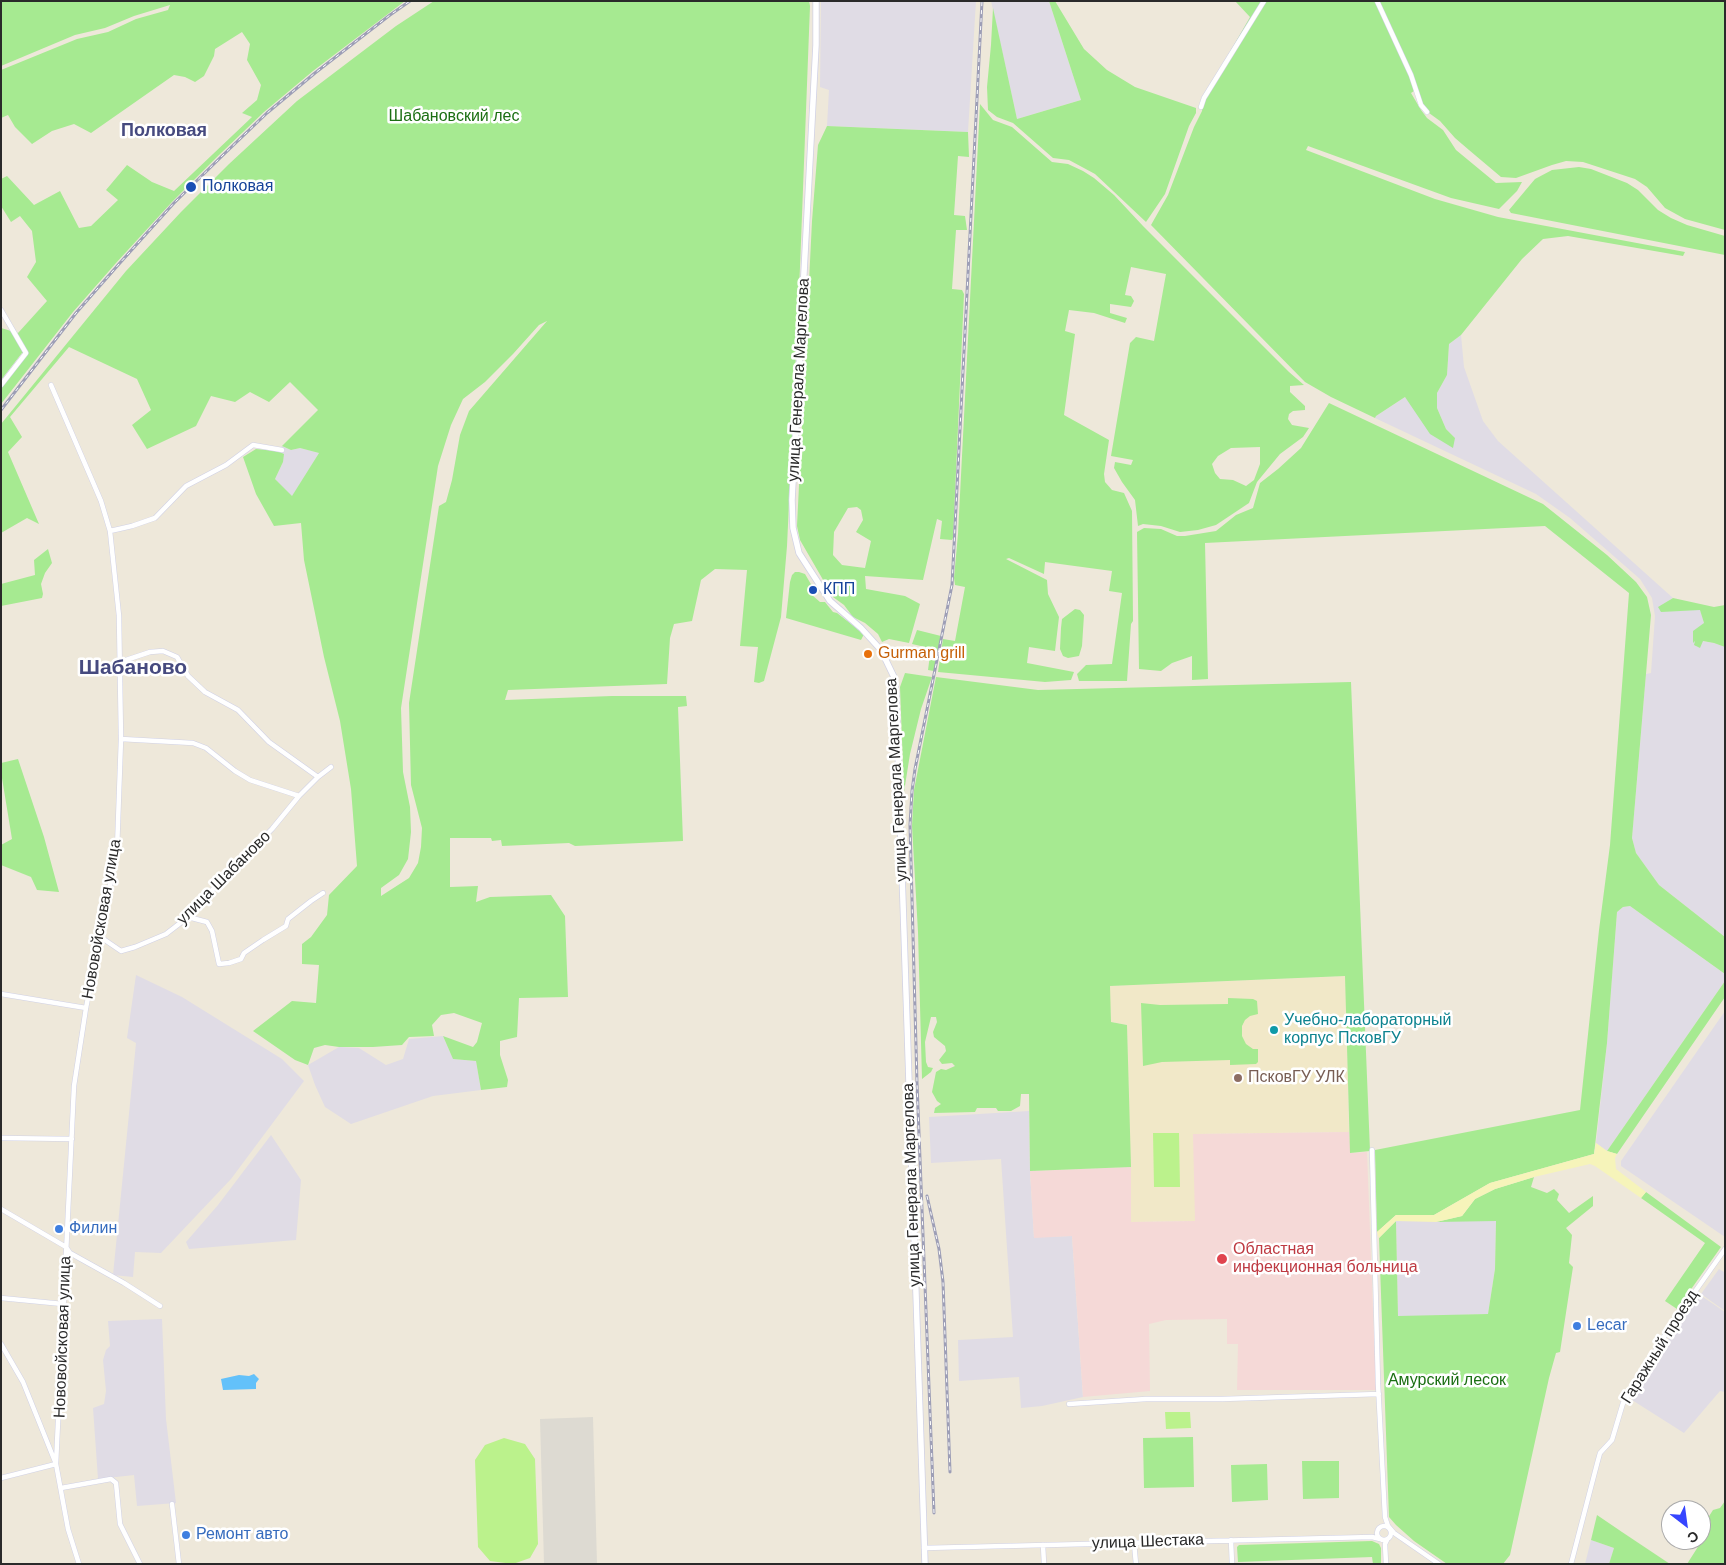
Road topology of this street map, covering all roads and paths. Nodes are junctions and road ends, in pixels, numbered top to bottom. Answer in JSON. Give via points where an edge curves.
{"nodes":[{"id":1,"x":817,"y":1,"type":"edge"},
{"id":2,"x":1264,"y":1,"type":"edge"},
{"id":3,"x":1378,"y":1,"type":"edge"},
{"id":4,"x":1200,"y":107,"type":"dead end"},
{"id":5,"x":1427,"y":112,"type":"dead end"},
{"id":6,"x":1,"y":310,"type":"edge"},
{"id":7,"x":1,"y":385,"type":"edge"},
{"id":8,"x":51,"y":385,"type":"dead end"},
{"id":9,"x":282,"y":450,"type":"dead end"},
{"id":10,"x":110,"y":530,"type":"junction"},
{"id":11,"x":120,"y":662,"type":"junction"},
{"id":12,"x":120,"y":739,"type":"junction"},
{"id":13,"x":331,"y":767,"type":"dead end"},
{"id":14,"x":318,"y":777,"type":"junction"},
{"id":15,"x":299,"y":796,"type":"junction"},
{"id":16,"x":323,"y":894,"type":"dead end"},
{"id":17,"x":188,"y":917,"type":"junction"},
{"id":18,"x":99,"y":936,"type":"junction"},
{"id":19,"x":1,"y":994,"type":"edge"},
{"id":20,"x":86,"y":1008,"type":"junction"},
{"id":21,"x":1,"y":1138,"type":"edge"},
{"id":22,"x":72,"y":1139,"type":"junction"},
{"id":23,"x":1372,"y":1150,"type":"dead end"},
{"id":24,"x":1,"y":1209,"type":"edge"},
{"id":25,"x":66,"y":1247,"type":"junction"},
{"id":26,"x":1725,"y":1249,"type":"edge"},
{"id":27,"x":1,"y":1298,"type":"edge"},
{"id":28,"x":63,"y":1304,"type":"junction"},
{"id":29,"x":160,"y":1306,"type":"dead end"},
{"id":30,"x":1,"y":1344,"type":"edge"},
{"id":31,"x":1379,"y":1394,"type":"junction"},
{"id":32,"x":1068,"y":1404,"type":"dead end"},
{"id":33,"x":56,"y":1464,"type":"junction"},
{"id":34,"x":1,"y":1478,"type":"edge"},
{"id":35,"x":60,"y":1488,"type":"junction"},
{"id":36,"x":172,"y":1504,"type":"dead end"},
{"id":37,"x":1385,"y":1517,"type":"junction"},
{"id":38,"x":1381,"y":1527,"type":"junction"},
{"id":39,"x":1390,"y":1528,"type":"junction"},
{"id":40,"x":1377,"y":1533,"type":"junction"},
{"id":41,"x":1372,"y":1537,"type":"junction"},
{"id":42,"x":1389,"y":1539,"type":"junction"},
{"id":43,"x":1402,"y":1539,"type":"junction"},
{"id":44,"x":1231,"y":1540,"type":"junction"},
{"id":45,"x":1381,"y":1540,"type":"junction"},
{"id":46,"x":1134,"y":1543,"type":"junction"},
{"id":47,"x":1043,"y":1545,"type":"junction"},
{"id":48,"x":924,"y":1548,"type":"junction"},
{"id":49,"x":1385,"y":1548,"type":"junction"},
{"id":50,"x":78,"y":1564,"type":"edge"},
{"id":51,"x":140,"y":1564,"type":"edge"},
{"id":52,"x":179,"y":1564,"type":"edge"},
{"id":53,"x":924,"y":1564,"type":"edge"},
{"id":54,"x":1044,"y":1564,"type":"edge"},
{"id":55,"x":1136,"y":1564,"type":"edge"},
{"id":56,"x":1232,"y":1564,"type":"edge"},
{"id":57,"x":1386,"y":1564,"type":"edge"},
{"id":58,"x":1439,"y":1564,"type":"edge"},
{"id":59,"x":1571,"y":1564,"type":"edge"}],
"edges":[{"from":1,"to":48,"type":"main road","name":"улица Генерала Маргелова","via":[[793,528],[800,553],[830,601],[881,650],[892,671],[896,692]]},
{"from":2,"to":4,"type":"street"},
{"from":3,"to":5,"type":"street","via":[[1421,105]]},
{"from":6,"to":7,"type":"street","via":[[26,353]]},
{"from":8,"to":10,"type":"street","name":"Нововойсковая улица","via":[[101,501]]},
{"from":9,"to":10,"type":"street","via":[[253,445],[226,465],[186,486],[155,518]]},
{"from":10,"to":11,"type":"street","name":"Нововойсковая улица"},
{"from":11,"to":12,"type":"street","name":"Нововойсковая улица"},
{"from":11,"to":14,"type":"street","via":[[150,652],[163,651],[177,657],[188,676],[204,692],[238,710],[269,742]]},
{"from":12,"to":15,"type":"street","via":[[193,743],[206,748],[250,780]]},
{"from":12,"to":18,"type":"street","name":"Нововойсковая улица","via":[[117,850]]},
{"from":13,"to":14,"type":"street","name":"улица Шабаново"},
{"from":14,"to":15,"type":"street","name":"улица Шабаново"},
{"from":15,"to":17,"type":"street","name":"улица Шабаново"},
{"from":16,"to":17,"type":"street","via":[[241,959],[219,964],[207,922]]},
{"from":17,"to":18,"type":"street","name":"улица Шабаново","via":[[166,934],[121,951]]},
{"from":18,"to":20,"type":"street","name":"Нововойсковая улица"},
{"from":19,"to":20,"type":"street"},
{"from":20,"to":22,"type":"street","name":"Нововойсковая улица","via":[[74,1086]]},
{"from":21,"to":22,"type":"street"},
{"from":22,"to":25,"type":"street","name":"Нововойсковая улица"},
{"from":23,"to":31,"type":"street"},
{"from":24,"to":25,"type":"street"},
{"from":25,"to":28,"type":"street","name":"Нововойсковая улица"},
{"from":25,"to":29,"type":"street","via":[[70,1253]]},
{"from":26,"to":59,"type":"street","name":"Гаражный проезд","via":[[1670,1327],[1624,1403],[1612,1440],[1600,1453]]},
{"from":27,"to":28,"type":"street"},
{"from":28,"to":33,"type":"street","name":"Нововойсковая улица"},
{"from":30,"to":33,"type":"street","via":[[23,1382]]},
{"from":31,"to":32,"type":"street"},
{"from":31,"to":37,"type":"street"},
{"from":33,"to":34,"type":"street"},
{"from":33,"to":35,"type":"street"},
{"from":35,"to":50,"type":"street"},
{"from":35,"to":51,"type":"street","via":[[111,1479],[116,1483],[120,1524]]},
{"from":36,"to":52,"type":"street"},
{"from":37,"to":38,"type":"street"},
{"from":37,"to":39,"type":"street"},
{"from":38,"to":39,"type":"street"},
{"from":38,"to":40,"type":"street"},
{"from":39,"to":42,"type":"street"},
{"from":39,"to":43,"type":"street"},
{"from":40,"to":41,"type":"street"},
{"from":40,"to":45,"type":"street"},
{"from":41,"to":44,"type":"street","name":"улица Шестака"},
{"from":41,"to":45,"type":"street","name":"улица Шестака"},
{"from":42,"to":43,"type":"street"},
{"from":42,"to":45,"type":"street"},
{"from":42,"to":49,"type":"street"},
{"from":43,"to":58,"type":"street"},
{"from":44,"to":46,"type":"street","name":"улица Шестака"},
{"from":44,"to":56,"type":"street"},
{"from":45,"to":49,"type":"street"},
{"from":46,"to":47,"type":"street","name":"улица Шестака"},
{"from":46,"to":55,"type":"street"},
{"from":47,"to":48,"type":"street","name":"улица Шестака"},
{"from":47,"to":54,"type":"street"},
{"from":48,"to":53,"type":"main road","name":"улица Генерала Маргелова"},
{"from":49,"to":57,"type":"street"}]}
